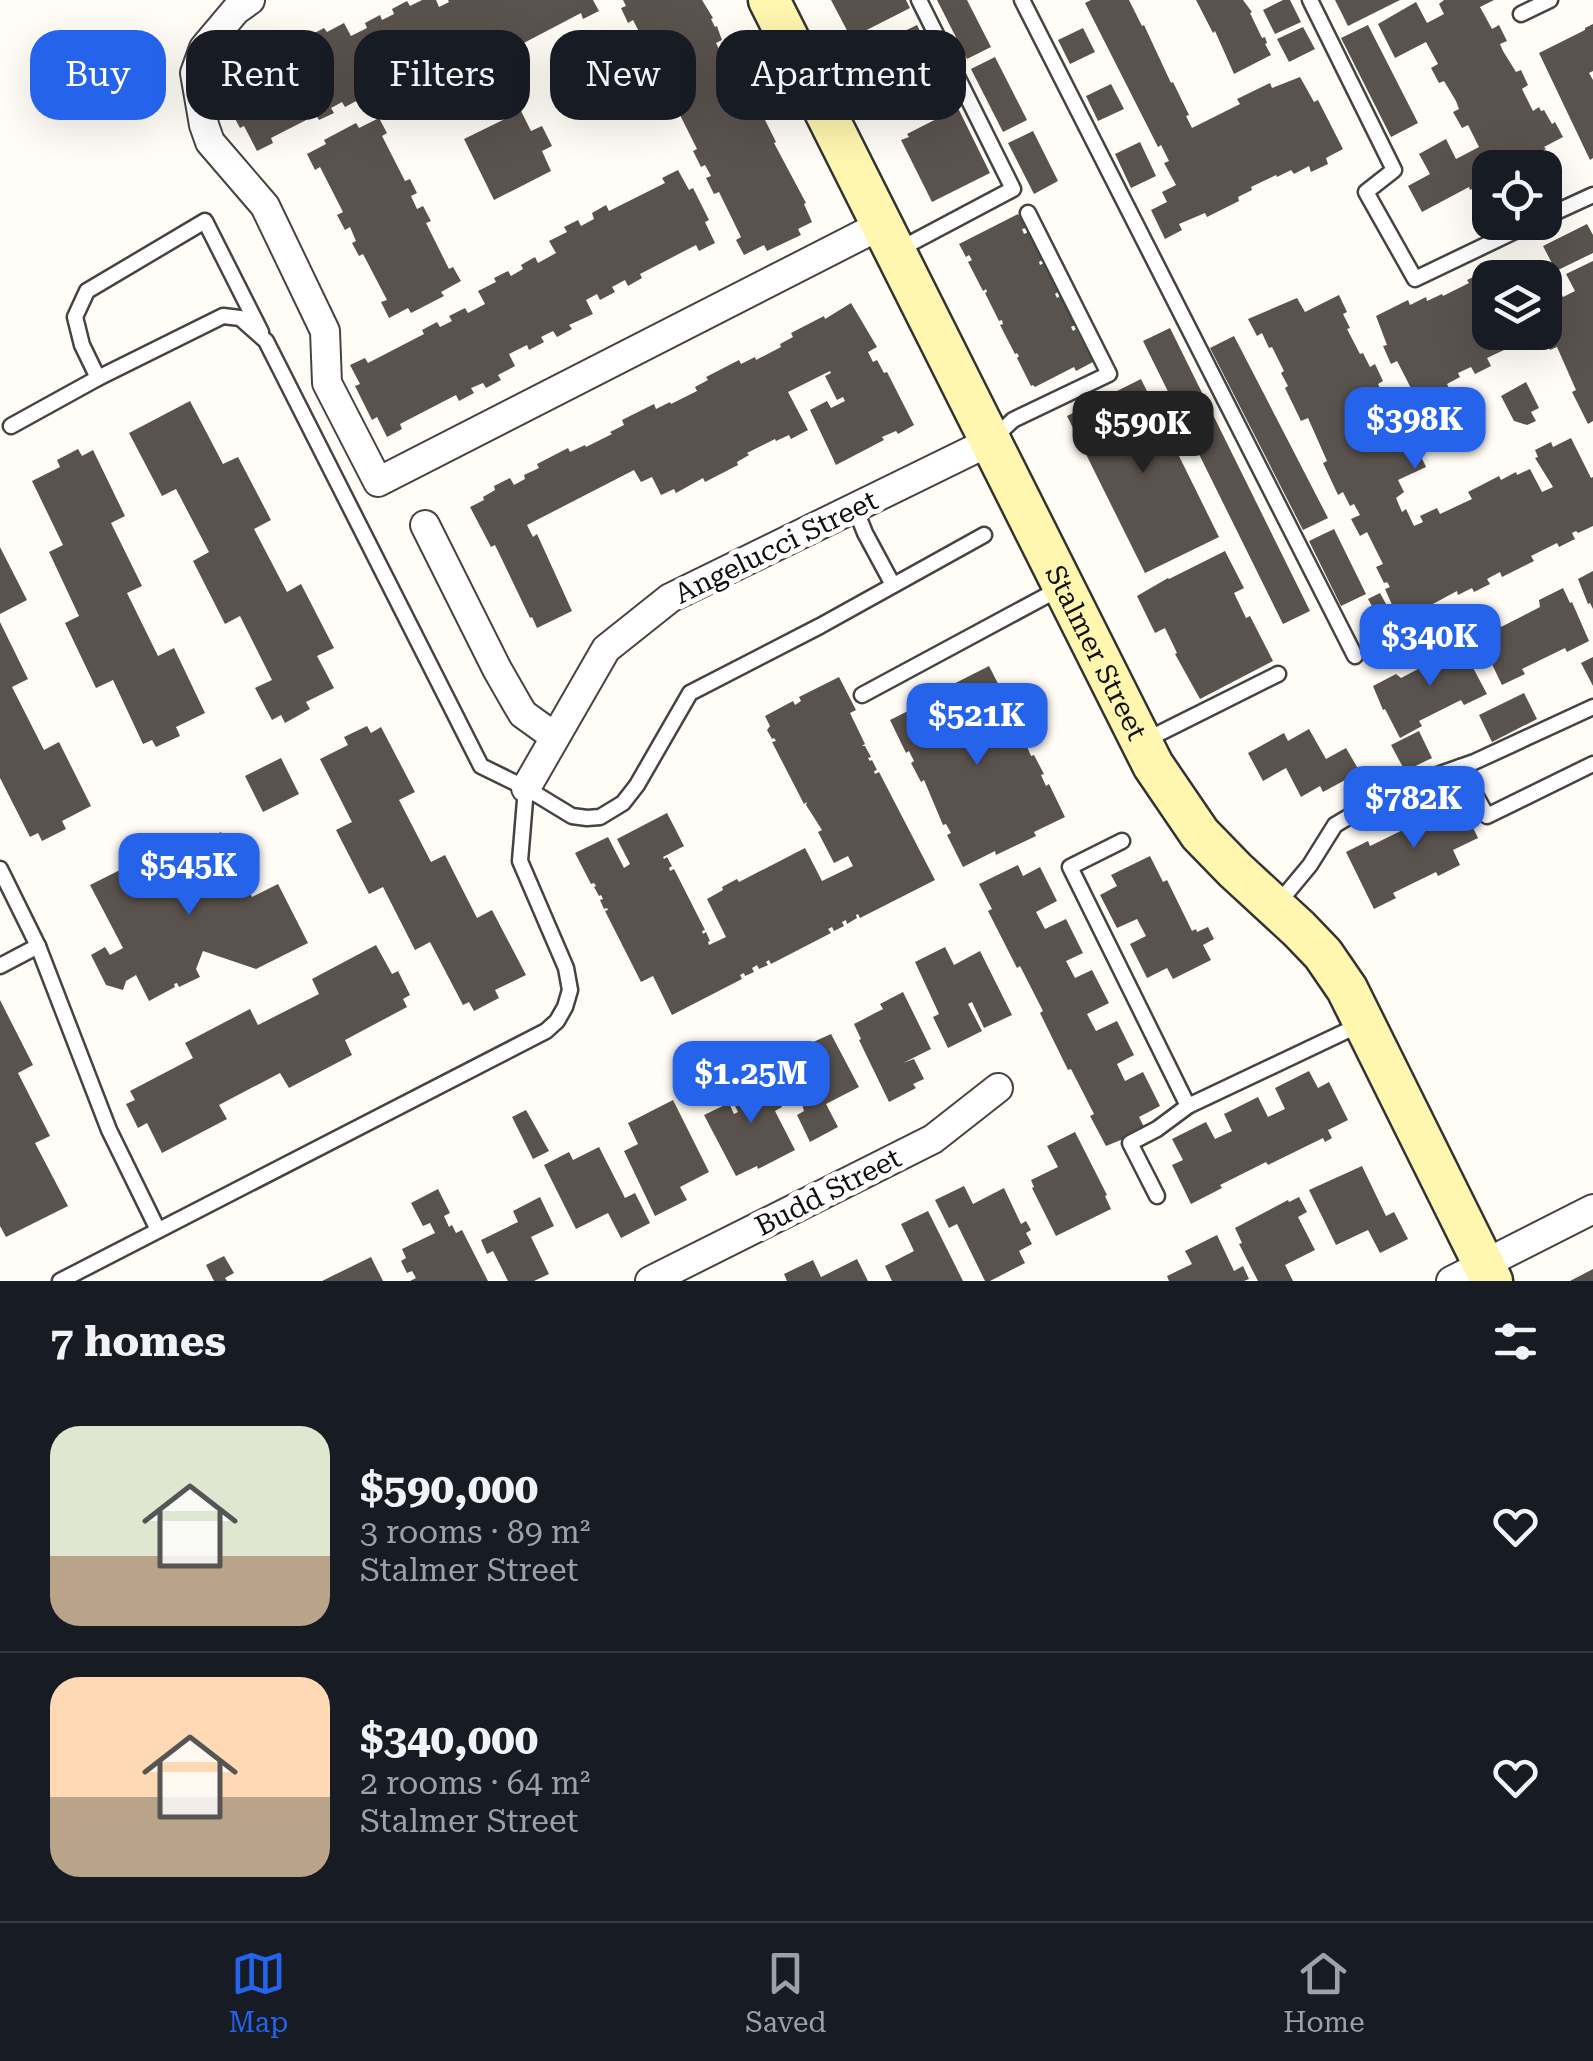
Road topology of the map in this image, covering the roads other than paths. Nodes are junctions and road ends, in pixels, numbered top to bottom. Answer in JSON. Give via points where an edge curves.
{"nodes":[{"id":1,"x":250,"y":0,"type":"edge"},
{"id":2,"x":769,"y":0,"type":"edge"},
{"id":3,"x":919,"y":0,"type":"edge"},
{"id":4,"x":1022,"y":0,"type":"edge"},
{"id":5,"x":1550,"y":0,"type":"edge"},
{"id":6,"x":1312,"y":1,"type":"edge"},
{"id":7,"x":1522,"y":14,"type":"dead end"},
{"id":8,"x":1592,"y":195,"type":"edge"},
{"id":9,"x":1562,"y":209,"type":"edge"},
{"id":10,"x":1028,"y":213,"type":"dead end"},
{"id":11,"x":888,"y":238,"type":"junction"},
{"id":12,"x":1496,"y":240,"type":"edge"},
{"id":13,"x":266,"y":341,"type":"junction"},
{"id":14,"x":98,"y":378,"type":"junction"},
{"id":15,"x":11,"y":426,"type":"dead end"},
{"id":16,"x":991,"y":441,"type":"junction"},
{"id":17,"x":854,"y":508,"type":"junction"},
{"id":18,"x":425,"y":525,"type":"dead end"},
{"id":19,"x":984,"y":535,"type":"dead end"},
{"id":20,"x":893,"y":585,"type":"junction"},
{"id":21,"x":1064,"y":586,"type":"junction"},
{"id":22,"x":1356,"y":656,"type":"dead end"},
{"id":23,"x":1278,"y":674,"type":"dead end"},
{"id":24,"x":862,"y":695,"type":"dead end"},
{"id":25,"x":1593,"y":707,"type":"edge"},
{"id":26,"x":555,"y":737,"type":"junction"},
{"id":27,"x":1141,"y":742,"type":"junction"},
{"id":28,"x":1593,"y":764,"type":"edge"},
{"id":29,"x":1460,"y":767,"type":"junction"},
{"id":30,"x":526,"y":788,"type":"junction"},
{"id":31,"x":1122,"y":841,"type":"dead end"},
{"id":32,"x":0,"y":870,"type":"edge"},
{"id":33,"x":1276,"y":907,"type":"junction"},
{"id":34,"x":38,"y":946,"type":"junction"},
{"id":35,"x":0,"y":966,"type":"edge"},
{"id":36,"x":1365,"y":1023,"type":"junction"},
{"id":37,"x":998,"y":1088,"type":"dead end"},
{"id":38,"x":1188,"y":1106,"type":"junction"},
{"id":39,"x":1157,"y":1196,"type":"dead end"},
{"id":40,"x":1593,"y":1209,"type":"edge"},
{"id":41,"x":158,"y":1230,"type":"junction"},
{"id":42,"x":1475,"y":1275,"type":"edge"},
{"id":43,"x":60,"y":1281,"type":"edge"},
{"id":44,"x":650,"y":1281,"type":"edge"}],
"edges":[{"from":1,"to":11,"type":"street","via":[[204,48],[195,73],[204,126],[265,206],[325,330],[327,382],[378,482]]},
{"from":2,"to":11,"type":"street","name":"Stalmer Street"},
{"from":3,"to":11,"type":"lane","via":[[1013,189]]},
{"from":4,"to":22,"type":"lane"},
{"from":5,"to":7,"type":"lane"},
{"from":6,"to":12,"type":"lane","via":[[1394,170],[1366,192],[1415,279]]},
{"from":8,"to":9,"type":"lane"},
{"from":10,"to":16,"type":"lane","via":[[1108,374],[1014,420]]},
{"from":11,"to":16,"type":"street","name":"Stalmer Street"},
{"from":13,"to":14,"type":"lane","via":[[240,318],[223,316]]},
{"from":13,"to":14,"type":"lane","via":[[205,221],[87,291],[75,317]]},
{"from":13,"to":30,"type":"lane","via":[[482,766]]},
{"from":14,"to":15,"type":"lane"},
{"from":16,"to":17,"type":"street","name":"Angelucci Street"},
{"from":16,"to":21,"type":"street","name":"Stalmer Street"},
{"from":17,"to":20,"type":"lane"},
{"from":17,"to":26,"type":"street","name":"Angelucci Street","via":[[670,598],[606,649]]},
{"from":18,"to":26,"type":"street","via":[[523,714]]},
{"from":19,"to":20,"type":"lane"},
{"from":20,"to":30,"type":"lane","via":[[690,693],[636,785],[613,811],[572,816]]},
{"from":21,"to":24,"type":"lane"},
{"from":21,"to":27,"type":"street","name":"Stalmer Street"},
{"from":23,"to":27,"type":"lane"},
{"from":25,"to":29,"type":"lane"},
{"from":26,"to":30,"type":"street","name":"Angelucci Street"},
{"from":27,"to":33,"type":"street","name":"Stalmer Street","via":[[1200,834]]},
{"from":28,"to":29,"type":"lane","via":[[1487,816]]},
{"from":29,"to":33,"type":"lane","via":[[1392,791],[1335,825]]},
{"from":30,"to":41,"type":"lane","via":[[520,861],[570,990],[556,1021]]},
{"from":31,"to":38,"type":"lane","via":[[1070,868]]},
{"from":32,"to":34,"type":"lane"},
{"from":33,"to":36,"type":"street","name":"Stalmer Street","via":[[1323,954]]},
{"from":34,"to":35,"type":"lane"},
{"from":34,"to":41,"type":"lane","via":[[109,1130]]},
{"from":36,"to":38,"type":"lane"},
{"from":36,"to":42,"type":"street","name":"Stalmer Street"},
{"from":37,"to":44,"type":"street","name":"Budd Street","via":[[933,1139]]},
{"from":38,"to":39,"type":"lane","via":[[1130,1143]]},
{"from":40,"to":42,"type":"street"},
{"from":41,"to":43,"type":"lane"}]}
